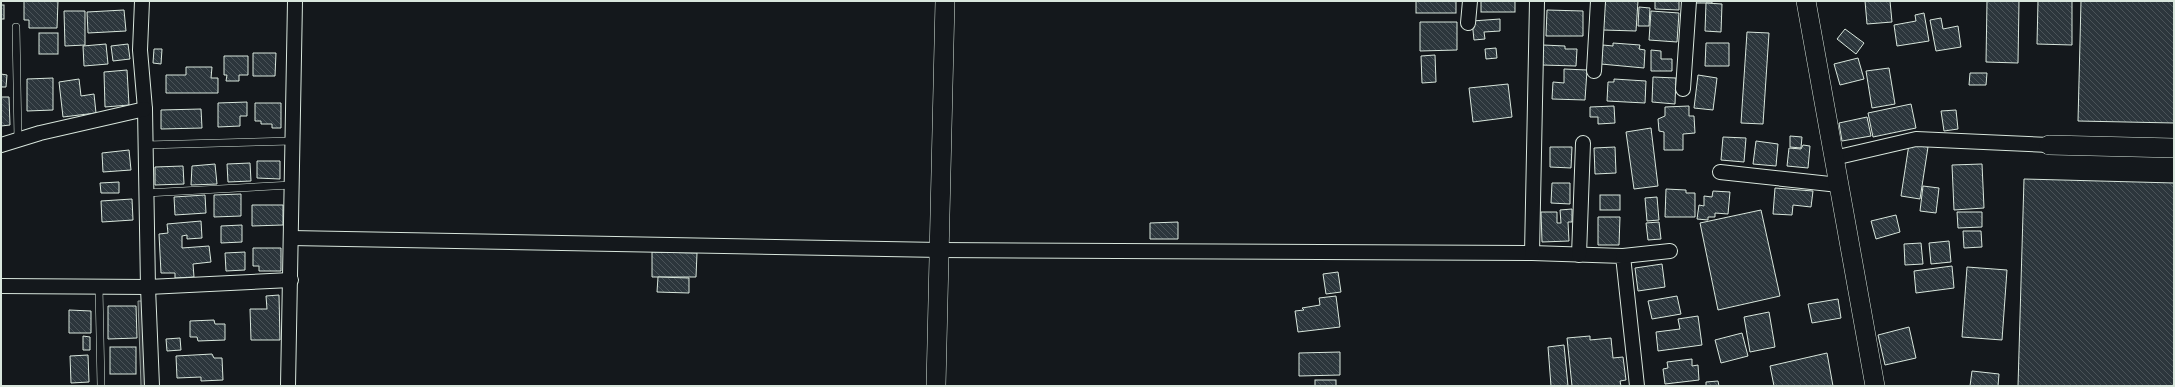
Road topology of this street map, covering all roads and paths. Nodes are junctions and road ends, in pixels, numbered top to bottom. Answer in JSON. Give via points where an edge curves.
{"nodes":[{"id":1,"x":142,"y":1,"type":"edge"},
{"id":2,"x":295,"y":1,"type":"edge"},
{"id":3,"x":945,"y":1,"type":"edge"},
{"id":4,"x":1470,"y":1,"type":"edge"},
{"id":5,"x":1537,"y":1,"type":"edge"},
{"id":6,"x":1598,"y":1,"type":"edge"},
{"id":7,"x":1689,"y":1,"type":"edge"},
{"id":8,"x":1806,"y":1,"type":"edge"},
{"id":9,"x":1468,"y":24,"type":"dead end"},
{"id":10,"x":16,"y":27,"type":"dead end"},
{"id":11,"x":1594,"y":71,"type":"dead end"},
{"id":12,"x":1683,"y":89,"type":"dead end"},
{"id":13,"x":145,"y":109,"type":"junction"},
{"id":14,"x":18,"y":140,"type":"junction"},
{"id":15,"x":292,"y":141,"type":"junction"},
{"id":16,"x":1583,"y":143,"type":"dead end"},
{"id":17,"x":1,"y":145,"type":"edge"},
{"id":18,"x":146,"y":145,"type":"junction"},
{"id":19,"x":2049,"y":145,"type":"joint"},
{"id":20,"x":2174,"y":148,"type":"edge"},
{"id":21,"x":1834,"y":158,"type":"junction"},
{"id":22,"x":1720,"y":172,"type":"dead end"},
{"id":23,"x":292,"y":185,"type":"junction"},
{"id":24,"x":1839,"y":185,"type":"junction"},
{"id":25,"x":146,"y":193,"type":"junction"},
{"id":26,"x":291,"y":238,"type":"junction"},
{"id":27,"x":940,"y":250,"type":"junction"},
{"id":28,"x":1670,"y":250,"type":"dead end"},
{"id":29,"x":1532,"y":254,"type":"junction"},
{"id":30,"x":1579,"y":255,"type":"junction"},
{"id":31,"x":1623,"y":256,"type":"junction"},
{"id":32,"x":291,"y":280,"type":"junction"},
{"id":33,"x":1,"y":286,"type":"edge"},
{"id":34,"x":99,"y":287,"type":"junction"},
{"id":35,"x":148,"y":287,"type":"junction"},
{"id":36,"x":101,"y":386,"type":"edge"},
{"id":37,"x":152,"y":386,"type":"edge"},
{"id":38,"x":288,"y":386,"type":"edge"},
{"id":39,"x":936,"y":386,"type":"edge"},
{"id":40,"x":1637,"y":386,"type":"edge"},
{"id":41,"x":1875,"y":386,"type":"edge"}],
"edges":[{"from":1,"to":13,"type":"street","via":[[140,50]]},
{"from":2,"to":15,"type":"street"},
{"from":3,"to":27,"type":"street"},
{"from":4,"to":9,"type":"street"},
{"from":5,"to":29,"type":"street"},
{"from":6,"to":11,"type":"street"},
{"from":7,"to":12,"type":"street"},
{"from":8,"to":21,"type":"street"},
{"from":10,"to":14,"type":"lane"},
{"from":13,"to":14,"type":"street"},
{"from":13,"to":18,"type":"street"},
{"from":14,"to":17,"type":"street"},
{"from":15,"to":18,"type":"lane"},
{"from":15,"to":23,"type":"street"},
{"from":16,"to":30,"type":"street"},
{"from":18,"to":25,"type":"street"},
{"from":19,"to":20,"type":"street"},
{"from":19,"to":21,"type":"street","via":[[1916,139]]},
{"from":21,"to":24,"type":"street"},
{"from":22,"to":24,"type":"street"},
{"from":23,"to":25,"type":"lane"},
{"from":23,"to":26,"type":"street"},
{"from":24,"to":41,"type":"street"},
{"from":25,"to":35,"type":"street"},
{"from":26,"to":27,"type":"street"},
{"from":26,"to":32,"type":"street"},
{"from":27,"to":29,"type":"street"},
{"from":27,"to":39,"type":"street"},
{"from":28,"to":31,"type":"street"},
{"from":29,"to":30,"type":"street"},
{"from":30,"to":31,"type":"street"},
{"from":31,"to":40,"type":"street"},
{"from":32,"to":35,"type":"street"},
{"from":32,"to":38,"type":"street"},
{"from":33,"to":34,"type":"street"},
{"from":34,"to":35,"type":"street"},
{"from":34,"to":36,"type":"lane"},
{"from":35,"to":37,"type":"street"}]}
